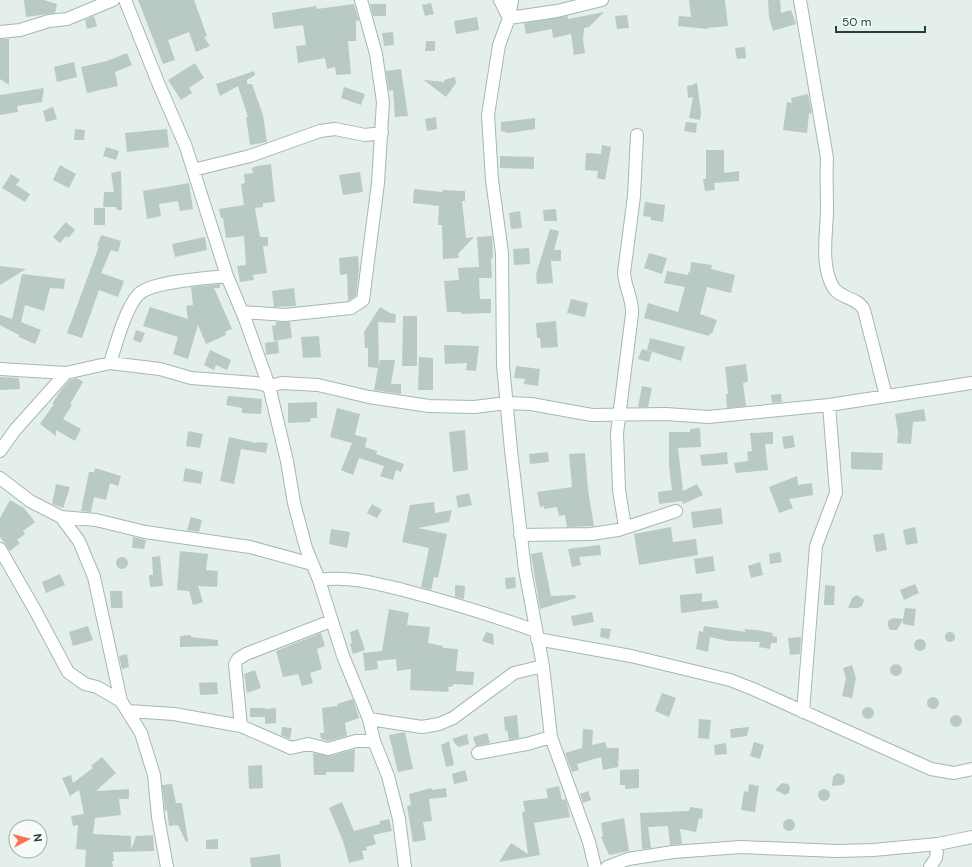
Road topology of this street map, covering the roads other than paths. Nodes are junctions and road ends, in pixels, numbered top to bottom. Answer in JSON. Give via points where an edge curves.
{"nodes":[{"id":1,"x":113,"y":0,"type":"edge"},
{"id":2,"x":125,"y":0,"type":"edge"},
{"id":3,"x":361,"y":0,"type":"edge"},
{"id":4,"x":500,"y":0,"type":"edge"},
{"id":5,"x":512,"y":0,"type":"edge"},
{"id":6,"x":602,"y":0,"type":"edge"},
{"id":7,"x":800,"y":0,"type":"edge"},
{"id":8,"x":509,"y":18,"type":"junction"},
{"id":9,"x":0,"y":32,"type":"edge"},
{"id":10,"x":382,"y":133,"type":"junction"},
{"id":11,"x":637,"y":135,"type":"dead end"},
{"id":12,"x":193,"y":170,"type":"junction"},
{"id":13,"x":227,"y":276,"type":"junction"},
{"id":14,"x":242,"y":312,"type":"junction"},
{"id":15,"x":110,"y":363,"type":"junction"},
{"id":16,"x":0,"y":368,"type":"edge"},
{"id":17,"x":66,"y":372,"type":"junction"},
{"id":18,"x":972,"y":383,"type":"edge"},
{"id":19,"x":269,"y":386,"type":"junction"},
{"id":20,"x":886,"y":396,"type":"junction"},
{"id":21,"x":507,"y":403,"type":"junction"},
{"id":22,"x":829,"y":405,"type":"junction"},
{"id":23,"x":618,"y":415,"type":"junction"},
{"id":24,"x":0,"y":451,"type":"edge"},
{"id":25,"x":0,"y":478,"type":"edge"},
{"id":26,"x":676,"y":511,"type":"dead end"},
{"id":27,"x":61,"y":517,"type":"junction"},
{"id":28,"x":625,"y":527,"type":"junction"},
{"id":29,"x":520,"y":534,"type":"junction"},
{"id":30,"x":0,"y":549,"type":"edge"},
{"id":31,"x":312,"y":564,"type":"junction"},
{"id":32,"x":319,"y":580,"type":"junction"},
{"id":33,"x":331,"y":621,"type":"junction"},
{"id":34,"x":537,"y":635,"type":"junction"},
{"id":35,"x":542,"y":666,"type":"junction"},
{"id":36,"x":121,"y":701,"type":"junction"},
{"id":37,"x":128,"y":711,"type":"junction"},
{"id":38,"x":803,"y":712,"type":"junction"},
{"id":39,"x":369,"y":719,"type":"junction"},
{"id":40,"x":241,"y":726,"type":"junction"},
{"id":41,"x":551,"y":737,"type":"junction"},
{"id":42,"x":374,"y":740,"type":"junction"},
{"id":43,"x":478,"y":753,"type":"dead end"},
{"id":44,"x":972,"y":769,"type":"edge"},
{"id":45,"x":972,"y":837,"type":"edge"},
{"id":46,"x":938,"y":844,"type":"junction"},
{"id":47,"x":166,"y":867,"type":"edge"},
{"id":48,"x":405,"y":867,"type":"edge"},
{"id":49,"x":595,"y":867,"type":"edge"},
{"id":50,"x":607,"y":867,"type":"edge"},
{"id":51,"x":930,"y":867,"type":"edge"}],
"edges":[{"from":1,"to":9,"type":"street","via":[[67,19]]},
{"from":2,"to":12,"type":"street","via":[[186,147]]},
{"from":3,"to":10,"type":"street","via":[[376,54],[383,102]]},
{"from":4,"to":8,"type":"street"},
{"from":5,"to":8,"type":"street"},
{"from":6,"to":8,"type":"street","via":[[557,11]]},
{"from":7,"to":20,"type":"street","via":[[827,158],[827,273],[834,289],[859,303],[864,310]]},
{"from":8,"to":21,"type":"street","via":[[499,45],[488,115],[492,180],[502,253],[503,365]]},
{"from":10,"to":12,"type":"street","via":[[365,135],[335,129],[320,131],[250,156]]},
{"from":10,"to":14,"type":"street","via":[[363,300],[351,308],[285,315]]},
{"from":11,"to":23,"type":"street","via":[[634,196],[624,273],[624,281],[632,301],[632,314]]},
{"from":12,"to":13,"type":"street"},
{"from":13,"to":14,"type":"street"},
{"from":13,"to":15,"type":"street","via":[[150,287],[138,294]]},
{"from":14,"to":19,"type":"street"},
{"from":15,"to":17,"type":"street"},
{"from":15,"to":19,"type":"street","via":[[160,369],[191,378]]},
{"from":16,"to":17,"type":"street"},
{"from":17,"to":24,"type":"street"},
{"from":18,"to":20,"type":"street"},
{"from":19,"to":21,"type":"street","via":[[282,383],[318,385],[369,398],[429,406],[474,407]]},
{"from":19,"to":31,"type":"street","via":[[294,503]]},
{"from":20,"to":22,"type":"street"},
{"from":21,"to":23,"type":"street"},
{"from":21,"to":29,"type":"street"},
{"from":22,"to":23,"type":"street","via":[[708,417],[666,414]]},
{"from":22,"to":38,"type":"street","via":[[836,493],[816,546]]},
{"from":23,"to":28,"type":"street","via":[[619,490]]},
{"from":25,"to":27,"type":"street","via":[[30,501]]},
{"from":26,"to":28,"type":"street"},
{"from":27,"to":31,"type":"street","via":[[96,520],[193,540],[250,547]]},
{"from":27,"to":36,"type":"street","via":[[80,542],[94,577]]},
{"from":28,"to":29,"type":"street","via":[[591,534]]},
{"from":29,"to":34,"type":"street"},
{"from":30,"to":36,"type":"street","via":[[68,672],[85,684],[97,687]]},
{"from":31,"to":32,"type":"street"},
{"from":32,"to":33,"type":"street"},
{"from":32,"to":34,"type":"street","via":[[337,578],[367,582],[471,608]]},
{"from":33,"to":39,"type":"street"},
{"from":33,"to":40,"type":"street","via":[[238,659],[235,664]]},
{"from":34,"to":35,"type":"street"},
{"from":34,"to":38,"type":"street","via":[[730,680]]},
{"from":35,"to":39,"type":"street","via":[[514,673],[453,718],[439,724],[422,727]]},
{"from":35,"to":41,"type":"street"},
{"from":36,"to":37,"type":"street"},
{"from":37,"to":40,"type":"street","via":[[174,714]]},
{"from":37,"to":47,"type":"street","via":[[141,733],[154,775]]},
{"from":38,"to":44,"type":"street","via":[[931,769],[954,773]]},
{"from":39,"to":42,"type":"street"},
{"from":40,"to":42,"type":"street","via":[[291,748],[308,744],[328,749],[356,741]]},
{"from":41,"to":43,"type":"street"},
{"from":41,"to":49,"type":"street","via":[[589,842]]},
{"from":42,"to":48,"type":"street","via":[[388,776],[399,818]]},
{"from":45,"to":46,"type":"street"},
{"from":46,"to":50,"type":"street","via":[[837,851],[761,847],[673,852],[628,859]]},
{"from":46,"to":51,"type":"street","via":[[936,858]]}]}
